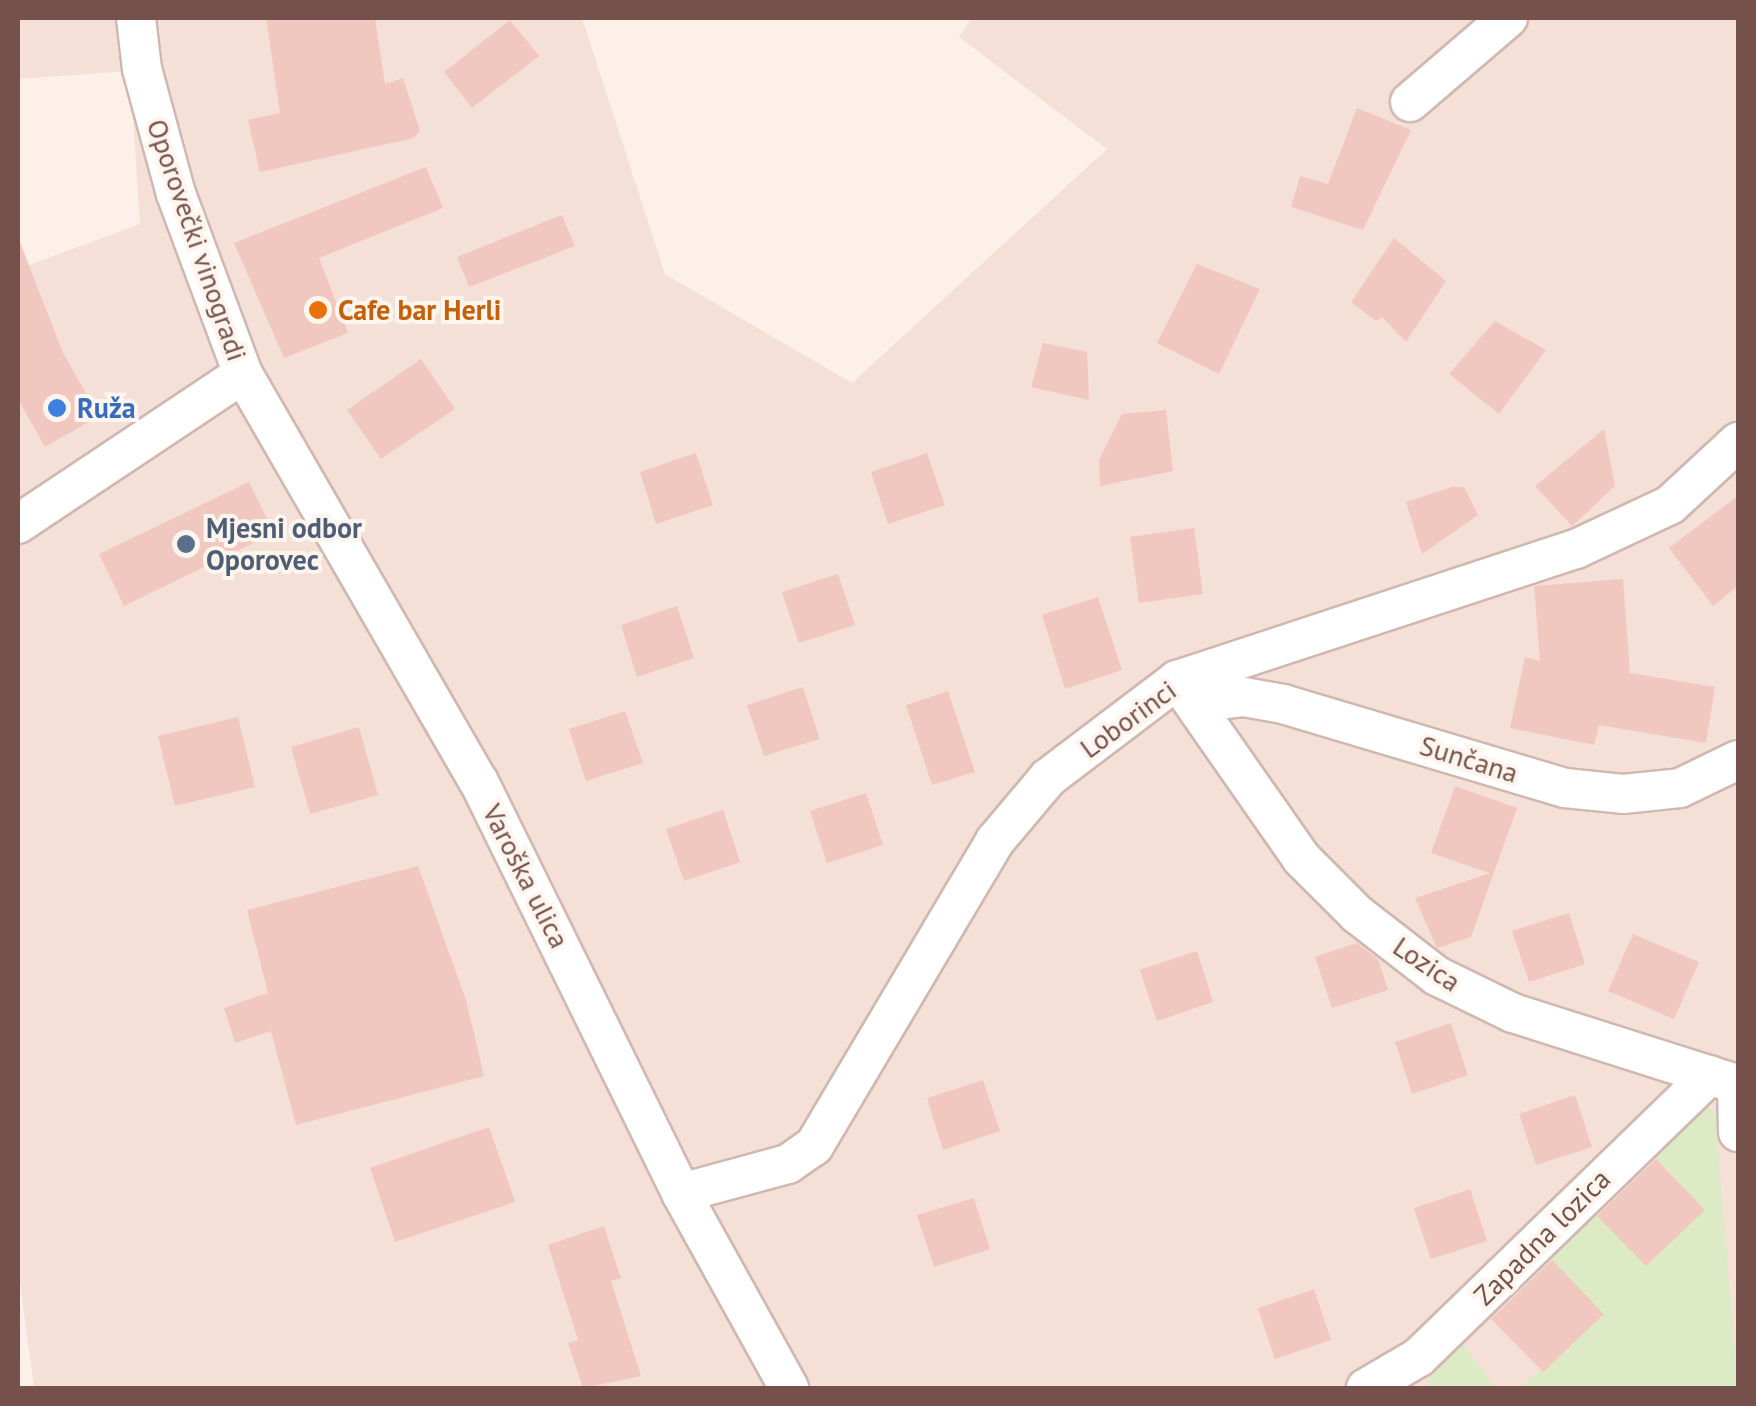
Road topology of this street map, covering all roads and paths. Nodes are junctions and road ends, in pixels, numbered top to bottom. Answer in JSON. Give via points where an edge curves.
{"nodes":[{"id":1,"x":136,"y":18,"type":"edge"},
{"id":2,"x":1508,"y":18,"type":"edge"},
{"id":3,"x":1410,"y":102,"type":"dead end"},
{"id":4,"x":243,"y":374,"type":"junction"},
{"id":5,"x":1738,"y":442,"type":"edge"},
{"id":6,"x":18,"y":524,"type":"edge"},
{"id":7,"x":1187,"y":692,"type":"junction"},
{"id":8,"x":1738,"y":760,"type":"edge"},
{"id":9,"x":1729,"y":1080,"type":"edge"},
{"id":10,"x":1738,"y":1132,"type":"edge"},
{"id":11,"x":681,"y":1194,"type":"junction"},
{"id":12,"x":790,"y":1388,"type":"edge"},
{"id":13,"x":1366,"y":1388,"type":"edge"}],
"edges":[{"from":1,"to":4,"type":"street","name":"Oporovečki vinogradi","via":[[142,69],[176,194]]},
{"from":2,"to":3,"type":"street"},
{"from":4,"to":6,"type":"street","name":"Oporovečki vinogradi"},
{"from":4,"to":11,"type":"street","name":"Varoška ulica","via":[[480,782]]},
{"from":5,"to":7,"type":"street","name":"Loborinci","via":[[1670,505],[1576,549]]},
{"from":7,"to":8,"type":"street","name":"Sunčana","via":[[1284,704],[1565,788],[1623,794],[1680,788]]},
{"from":7,"to":9,"type":"street","name":"Lozica","via":[[1238,776],[1301,858],[1357,914],[1436,976],[1513,1012]]},
{"from":7,"to":11,"type":"street","name":"Loborinci","via":[[1048,778],[995,841],[814,1146],[788,1164]]},
{"from":9,"to":10,"type":"street"},
{"from":9,"to":13,"type":"street","name":"Zapadna lozica","via":[[1420,1358]]},
{"from":11,"to":12,"type":"street","name":"Varoška ulica"}]}
